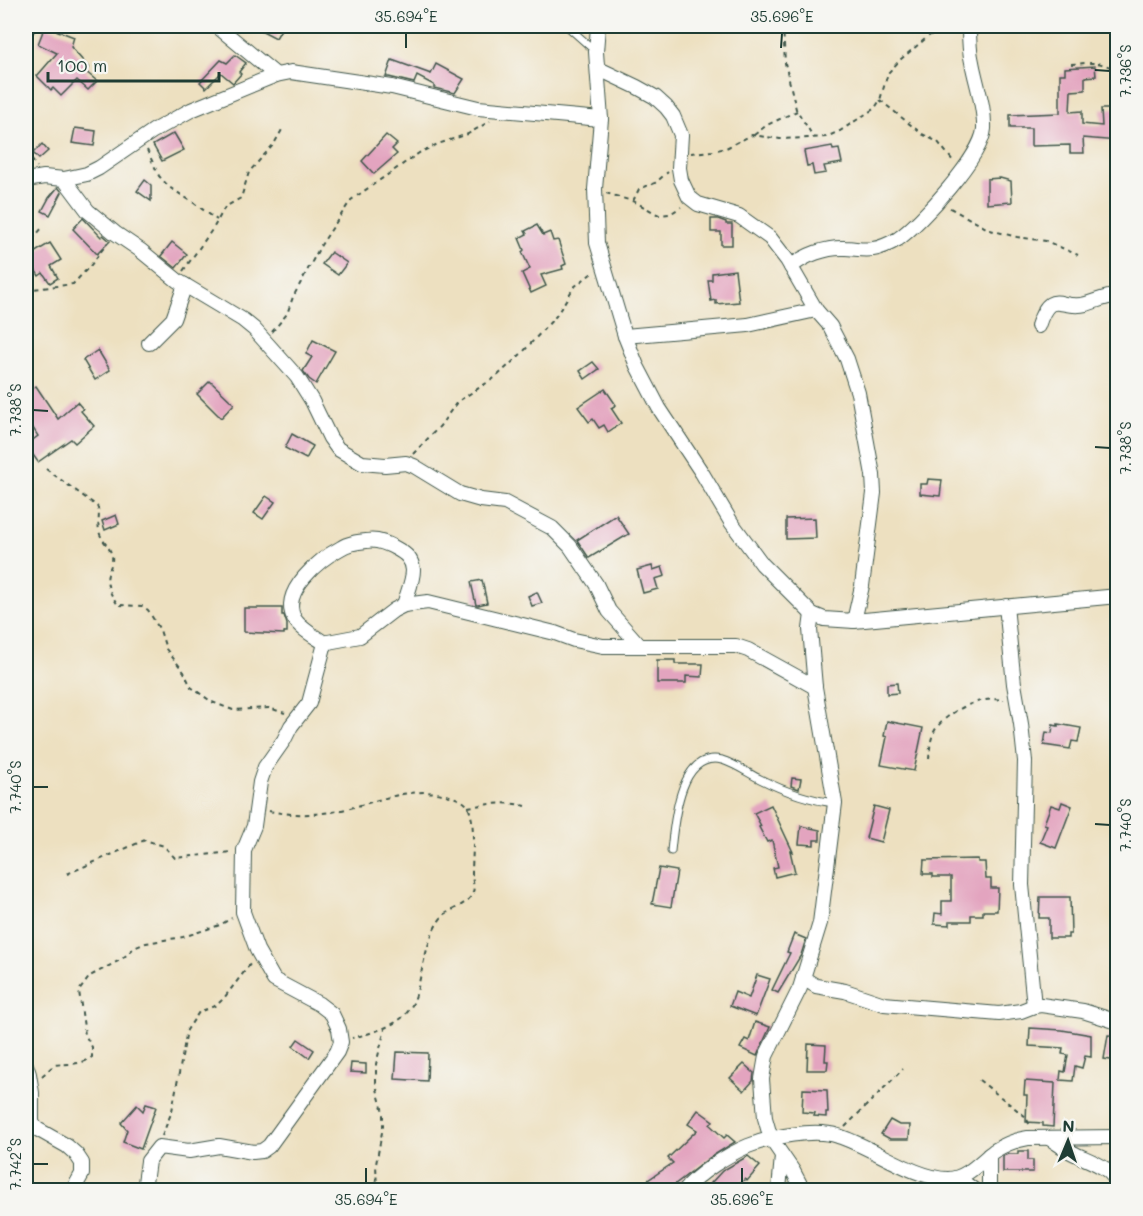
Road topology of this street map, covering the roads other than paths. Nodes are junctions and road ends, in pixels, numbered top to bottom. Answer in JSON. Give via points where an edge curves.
{"nodes":[{"id":1,"x":216,"y":26,"type":"edge"},
{"id":2,"x":567,"y":26,"type":"edge"},
{"id":3,"x":598,"y":26,"type":"edge"},
{"id":4,"x":969,"y":26,"type":"edge"},
{"id":5,"x":596,"y":52,"type":"junction"},
{"id":6,"x":598,"y":69,"type":"junction"},
{"id":7,"x":276,"y":75,"type":"junction"},
{"id":8,"x":601,"y":120,"type":"junction"},
{"id":9,"x":64,"y":178,"type":"junction"},
{"id":10,"x":26,"y":180,"type":"edge"},
{"id":11,"x":791,"y":267,"type":"junction"},
{"id":12,"x":181,"y":283,"type":"junction"},
{"id":13,"x":1118,"y":296,"type":"edge"},
{"id":14,"x":816,"y":310,"type":"junction"},
{"id":15,"x":1038,"y":326,"type":"dead end"},
{"id":16,"x":625,"y":336,"type":"junction"},
{"id":17,"x":149,"y":343,"type":"dead end"},
{"id":18,"x":1118,"y":596,"type":"edge"},
{"id":19,"x":404,"y":605,"type":"junction"},
{"id":20,"x":1006,"y":606,"type":"junction"},
{"id":21,"x":812,"y":614,"type":"junction"},
{"id":22,"x":854,"y":621,"type":"junction"},
{"id":23,"x":326,"y":644,"type":"junction"},
{"id":24,"x":639,"y":645,"type":"junction"},
{"id":25,"x":815,"y":687,"type":"junction"},
{"id":26,"x":835,"y":803,"type":"junction"},
{"id":27,"x":671,"y":851,"type":"dead end"},
{"id":28,"x":804,"y":978,"type":"junction"},
{"id":29,"x":1034,"y":1006,"type":"junction"},
{"id":30,"x":1118,"y":1023,"type":"edge"},
{"id":31,"x":26,"y":1065,"type":"edge"},
{"id":32,"x":1118,"y":1137,"type":"edge"},
{"id":33,"x":1049,"y":1138,"type":"junction"},
{"id":34,"x":771,"y":1139,"type":"junction"},
{"id":35,"x":989,"y":1155,"type":"junction"},
{"id":36,"x":782,"y":1156,"type":"junction"},
{"id":37,"x":958,"y":1178,"type":"junction"},
{"id":38,"x":1118,"y":1186,"type":"edge"},
{"id":39,"x":73,"y":1191,"type":"edge"},
{"id":40,"x":144,"y":1191,"type":"edge"},
{"id":41,"x":685,"y":1191,"type":"edge"},
{"id":42,"x":779,"y":1191,"type":"edge"},
{"id":43,"x":803,"y":1191,"type":"edge"},
{"id":44,"x":974,"y":1191,"type":"edge"},
{"id":45,"x":989,"y":1191,"type":"edge"}],
"edges":[{"from":1,"to":7,"type":"street"},
{"from":2,"to":5,"type":"lane"},
{"from":3,"to":5,"type":"street"},
{"from":4,"to":11,"type":"street","via":[[984,127],[981,145],[937,200],[905,232],[881,247],[830,250],[806,257]]},
{"from":5,"to":6,"type":"street"},
{"from":6,"to":8,"type":"street"},
{"from":6,"to":11,"type":"street","via":[[655,98],[673,116],[681,135],[680,175],[694,200],[739,216],[763,232]]},
{"from":7,"to":8,"type":"street","via":[[291,72],[392,87],[498,111]]},
{"from":7,"to":9,"type":"street","via":[[192,110],[87,174]]},
{"from":8,"to":16,"type":"street","via":[[595,189],[597,243]]},
{"from":9,"to":10,"type":"street"},
{"from":9,"to":12,"type":"street","via":[[88,211]]},
{"from":11,"to":14,"type":"street"},
{"from":12,"to":17,"type":"street","via":[[173,319]]},
{"from":12,"to":24,"type":"street","via":[[243,320],[263,340],[297,377],[338,448],[362,463],[406,463],[460,494],[514,506],[558,533],[599,589],[609,611]]},
{"from":13,"to":15,"type":"street","via":[[1082,305],[1051,303]]},
{"from":14,"to":16,"type":"street","via":[[748,325]]},
{"from":14,"to":22,"type":"street","via":[[830,326],[854,380],[873,475],[862,586]]},
{"from":16,"to":21,"type":"street","via":[[659,408],[731,522],[762,564]]},
{"from":18,"to":20,"type":"street"},
{"from":19,"to":23,"type":"street","via":[[360,636]]},
{"from":19,"to":23,"type":"street","via":[[413,570],[404,552],[388,543],[370,540],[342,547],[308,572],[293,597],[294,618]]},
{"from":19,"to":24,"type":"street","via":[[428,602],[603,646]]},
{"from":20,"to":22,"type":"street"},
{"from":20,"to":29,"type":"street","via":[[1025,760],[1022,885]]},
{"from":21,"to":22,"type":"street"},
{"from":21,"to":25,"type":"street"},
{"from":23,"to":40,"type":"street","via":[[309,703],[265,767],[260,782],[255,826],[244,850],[243,912],[273,980],[332,1014],[341,1042],[269,1146],[253,1152],[219,1146],[189,1151],[159,1147],[148,1161]]},
{"from":24,"to":25,"type":"street","via":[[713,644],[742,648]]},
{"from":25,"to":26,"type":"street"},
{"from":26,"to":27,"type":"lane","via":[[798,796],[722,760],[704,762],[683,786]]},
{"from":26,"to":28,"type":"street","via":[[820,923]]},
{"from":28,"to":29,"type":"street","via":[[816,986],[911,1008],[999,1014]]},
{"from":28,"to":34,"type":"street","via":[[764,1064],[763,1101]]},
{"from":29,"to":30,"type":"street","via":[[1073,1009]]},
{"from":31,"to":39,"type":"street","via":[[32,1093],[32,1124],[67,1146],[82,1163],[82,1174]]},
{"from":32,"to":33,"type":"street"},
{"from":33,"to":35,"type":"street","via":[[1020,1139]]},
{"from":33,"to":38,"type":"street","via":[[1098,1165],[1112,1175]]},
{"from":34,"to":36,"type":"street"},
{"from":34,"to":37,"type":"street","via":[[803,1134],[837,1135],[923,1174]]},
{"from":34,"to":41,"type":"street","via":[[726,1158]]},
{"from":35,"to":37,"type":"street"},
{"from":35,"to":45,"type":"street"},
{"from":36,"to":42,"type":"street"},
{"from":36,"to":43,"type":"street"},
{"from":37,"to":44,"type":"street"}]}
